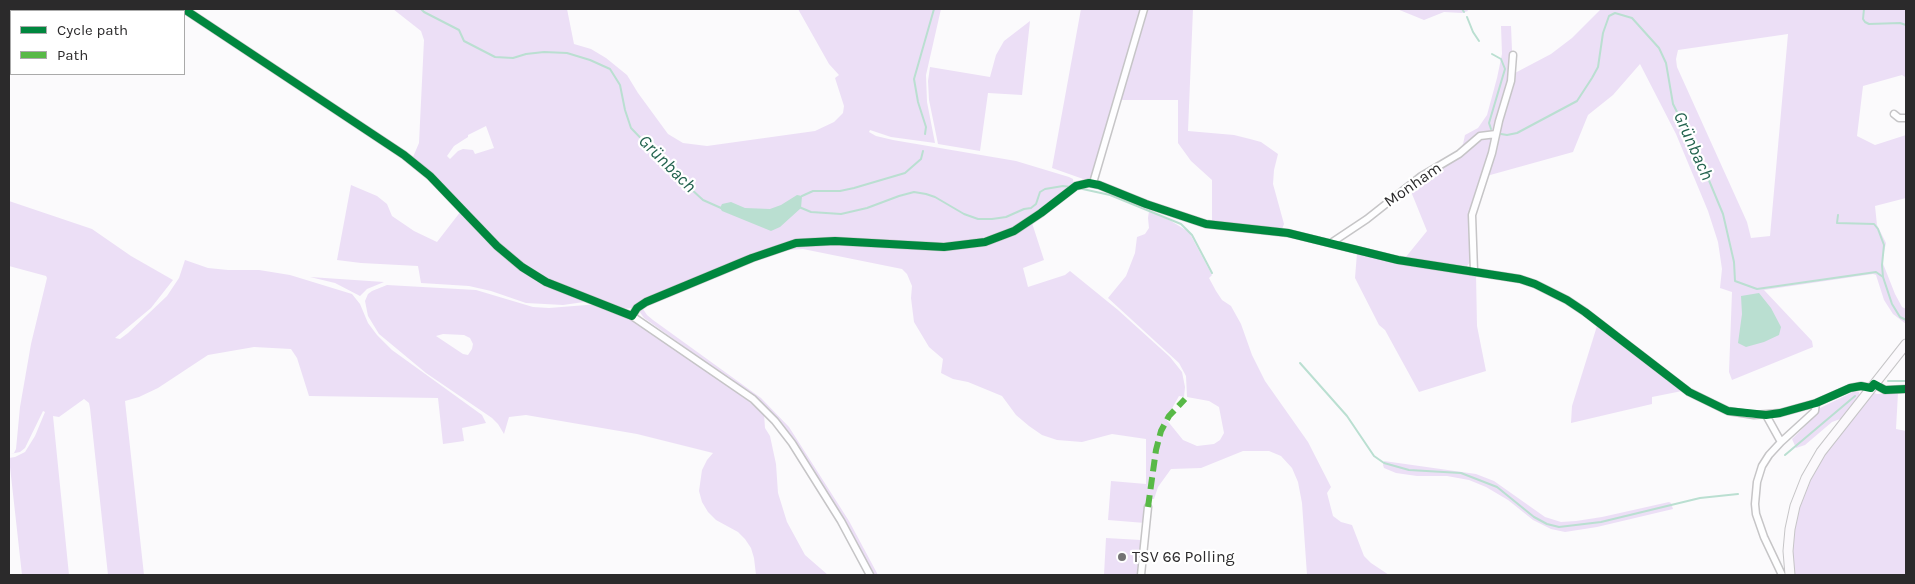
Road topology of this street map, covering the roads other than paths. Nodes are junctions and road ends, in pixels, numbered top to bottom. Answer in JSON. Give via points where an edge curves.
{"nodes":[{"id":1,"x":184,"y":9,"type":"edge"},
{"id":2,"x":1144,"y":9,"type":"edge"},
{"id":3,"x":1513,"y":55,"type":"dead end"},
{"id":4,"x":1894,"y":114,"type":"dead end"},
{"id":5,"x":1906,"y":118,"type":"edge"},
{"id":6,"x":1496,"y":134,"type":"junction"},
{"id":7,"x":1093,"y":184,"type":"junction"},
{"id":8,"x":1331,"y":243,"type":"junction"},
{"id":9,"x":1474,"y":271,"type":"junction"},
{"id":10,"x":632,"y":316,"type":"junction"},
{"id":11,"x":1906,"y":344,"type":"edge"},
{"id":12,"x":1872,"y":386,"type":"junction"},
{"id":13,"x":1906,"y":389,"type":"edge"},
{"id":14,"x":1816,"y":403,"type":"junction"},
{"id":15,"x":1766,"y":415,"type":"junction"},
{"id":16,"x":1781,"y":442,"type":"junction"},
{"id":17,"x":1148,"y":508,"type":"dead end"},
{"id":18,"x":870,"y":575,"type":"edge"},
{"id":19,"x":1141,"y":575,"type":"edge"},
{"id":20,"x":1782,"y":575,"type":"edge"},
{"id":21,"x":1790,"y":575,"type":"edge"}],
"edges":[{"from":1,"to":10,"type":"street","via":[[404,155],[522,267],[546,282]]},
{"from":2,"to":7,"type":"street"},
{"from":3,"to":6,"type":"street","via":[[1511,81]]},
{"from":4,"to":5,"type":"street"},
{"from":6,"to":8,"type":"street","name":"Monham","via":[[1480,136]]},
{"from":6,"to":9,"type":"street","via":[[1472,216]]},
{"from":7,"to":8,"type":"street","via":[[1197,222],[1262,229]]},
{"from":7,"to":10,"type":"street","via":[[1076,186],[1026,224],[985,242],[944,247],[835,241],[796,243],[646,302]]},
{"from":8,"to":9,"type":"street","via":[[1398,260]]},
{"from":9,"to":15,"type":"street","via":[[1520,279],[1552,292],[1584,312],[1689,392],[1728,411]]},
{"from":10,"to":18,"type":"street","via":[[753,399],[775,421],[823,491]]},
{"from":11,"to":12,"type":"street"},
{"from":12,"to":13,"type":"street","via":[[1885,390]]},
{"from":12,"to":14,"type":"street","via":[[1850,388]]},
{"from":12,"to":21,"type":"street","via":[[1821,452],[1803,484],[1790,529]]},
{"from":14,"to":15,"type":"street"},
{"from":14,"to":16,"type":"street","via":[[1815,411]]},
{"from":15,"to":16,"type":"street"},
{"from":16,"to":20,"type":"street","via":[[1762,466],[1755,504],[1759,524]]},
{"from":17,"to":19,"type":"street"}]}
